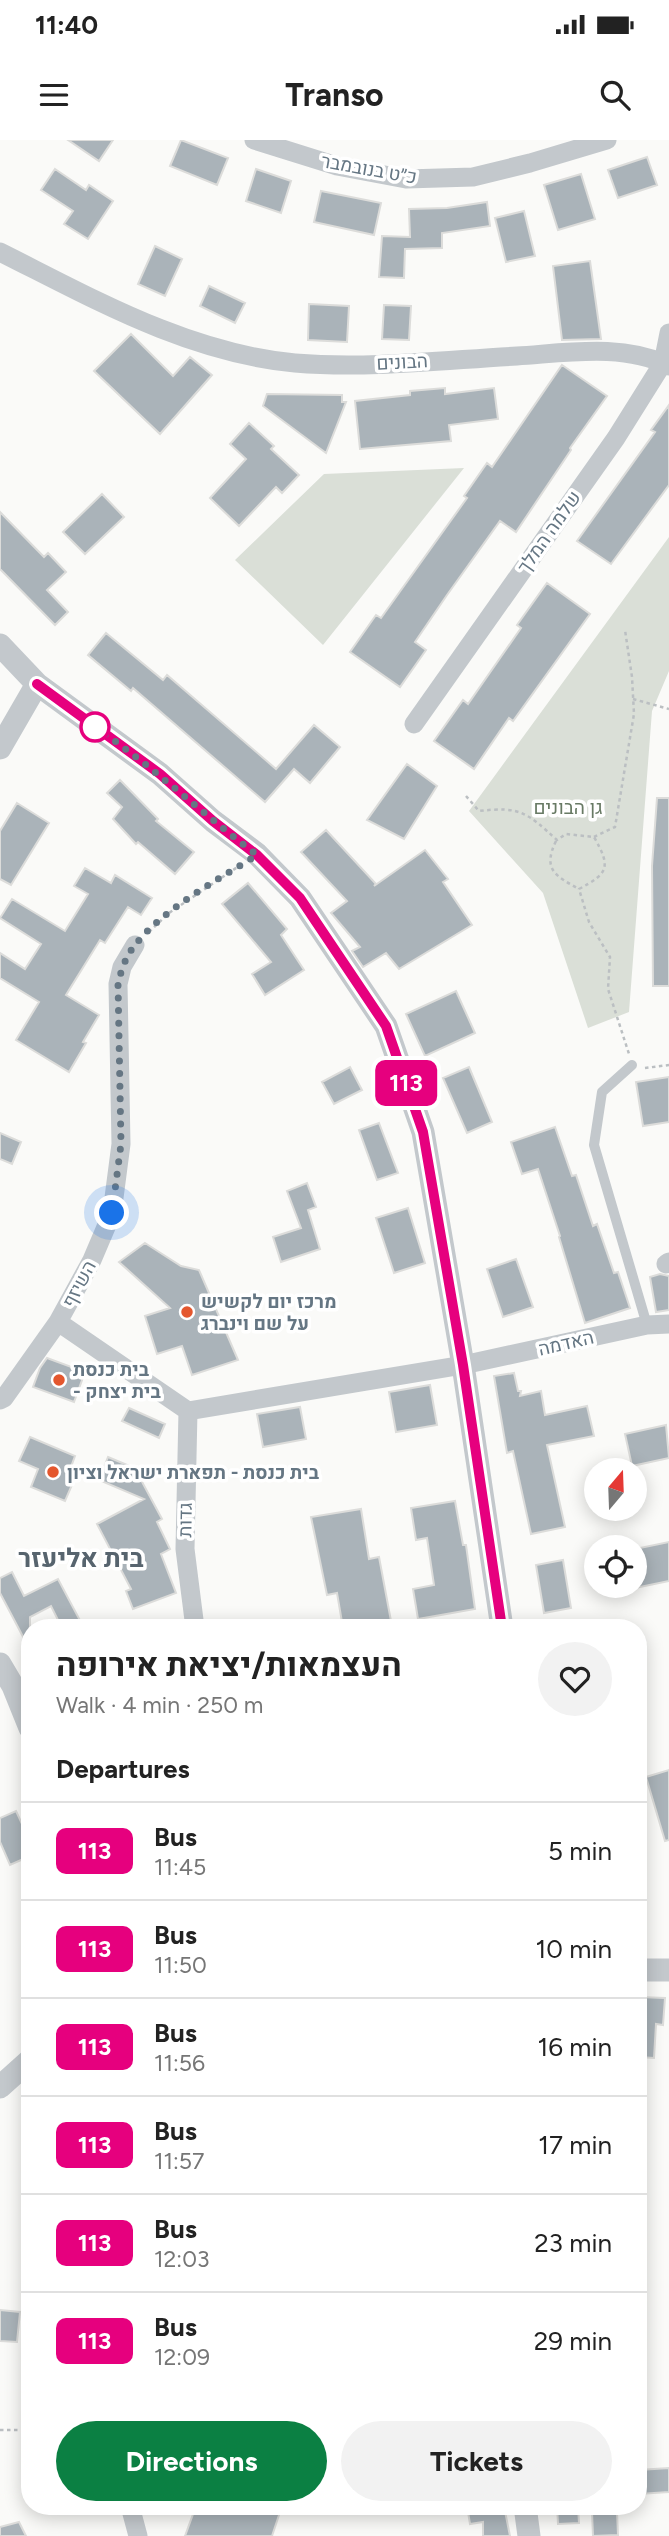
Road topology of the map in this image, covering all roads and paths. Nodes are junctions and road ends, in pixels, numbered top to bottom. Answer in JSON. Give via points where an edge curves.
{"nodes":[{"id":1,"x":254,"y":140,"type":"edge"},
{"id":2,"x":607,"y":140,"type":"edge"},
{"id":3,"x":0,"y":252,"type":"edge"},
{"id":4,"x":669,"y":333,"type":"edge"},
{"id":5,"x":666,"y":364,"type":"edge"},
{"id":6,"x":625,"y":630,"type":"dead end"},
{"id":7,"x":0,"y":645,"type":"edge"},
{"id":8,"x":37,"y":684,"type":"junction"},
{"id":9,"x":633,"y":699,"type":"junction"},
{"id":10,"x":669,"y":709,"type":"edge"},
{"id":11,"x":414,"y":724,"type":"dead end"},
{"id":12,"x":0,"y":748,"type":"edge"},
{"id":13,"x":466,"y":796,"type":"dead end"},
{"id":14,"x":594,"y":838,"type":"junction"},
{"id":15,"x":557,"y":841,"type":"junction"},
{"id":16,"x":257,"y":855,"type":"junction"},
{"id":17,"x":579,"y":889,"type":"junction"},
{"id":18,"x":135,"y":945,"type":"joint"},
{"id":19,"x":632,"y":1065,"type":"junction"},
{"id":20,"x":669,"y":1065,"type":"edge"},
{"id":21,"x":58,"y":1322,"type":"junction"},
{"id":22,"x":669,"y":1324,"type":"edge"},
{"id":23,"x":647,"y":1325,"type":"junction"},
{"id":24,"x":463,"y":1365,"type":"junction"},
{"id":25,"x":0,"y":1400,"type":"edge"},
{"id":26,"x":188,"y":1411,"type":"junction"},
{"id":27,"x":194,"y":1619,"type":"edge"},
{"id":28,"x":501,"y":1619,"type":"edge"},
{"id":29,"x":0,"y":1664,"type":"edge"},
{"id":30,"x":21,"y":1706,"type":"edge"},
{"id":31,"x":647,"y":1970,"type":"edge"},
{"id":32,"x":669,"y":1970,"type":"edge"},
{"id":33,"x":21,"y":2068,"type":"edge"},
{"id":34,"x":0,"y":2087,"type":"edge"},
{"id":35,"x":0,"y":2430,"type":"edge"},
{"id":36,"x":21,"y":2430,"type":"edge"},
{"id":37,"x":132,"y":2515,"type":"edge"},
{"id":38,"x":526,"y":2515,"type":"edge"},
{"id":39,"x":138,"y":2536,"type":"edge"},
{"id":40,"x":529,"y":2536,"type":"edge"}],
"edges":[{"from":1,"to":2,"type":"street","name":"כ״ט בנובמבר","via":[[337,166],[406,180],[473,177]]},
{"from":3,"to":5,"type":"street","name":"הבונים","via":[[139,321],[240,354],[294,363],[350,365],[623,353]]},
{"from":4,"to":5,"type":"street","name":"שלמה המלך"},
{"from":5,"to":11,"type":"street","name":"שלמה המלך"},
{"from":6,"to":9,"type":"path"},
{"from":7,"to":8,"type":"street"},
{"from":8,"to":12,"type":"street"},
{"from":8,"to":16,"type":"street","via":[[160,774]]},
{"from":9,"to":10,"type":"path"},
{"from":9,"to":14,"type":"path","via":[[615,827]]},
{"from":13,"to":15,"type":"path","via":[[479,811],[505,808],[528,814]]},
{"from":14,"to":15,"type":"path","via":[[566,834]]},
{"from":14,"to":17,"type":"path","via":[[604,856],[604,867],[600,878]]},
{"from":15,"to":17,"type":"path","via":[[551,853],[555,875]]},
{"from":16,"to":18,"type":"path","via":[[169,913]]},
{"from":16,"to":24,"type":"street","via":[[300,898],[386,1026],[423,1132]]},
{"from":17,"to":19,"type":"path","via":[[589,922],[610,957],[608,989]]},
{"from":18,"to":21,"type":"street","name":"השיזף","via":[[118,984],[121,1144],[112,1213]]},
{"from":19,"to":20,"type":"path","via":[[634,1070]]},
{"from":19,"to":23,"type":"lane","via":[[602,1092],[594,1145]]},
{"from":21,"to":25,"type":"street","name":"השיזף"},
{"from":21,"to":26,"type":"street"},
{"from":22,"to":23,"type":"street","name":"האדמה"},
{"from":23,"to":24,"type":"street","name":"האדמה"},
{"from":24,"to":26,"type":"street","name":"האדמה"},
{"from":24,"to":28,"type":"street"},
{"from":26,"to":27,"type":"street","name":"גדות","via":[[185,1549]]},
{"from":29,"to":30,"type":"street"},
{"from":31,"to":32,"type":"street"},
{"from":33,"to":34,"type":"street"},
{"from":35,"to":36,"type":"path"},
{"from":37,"to":39,"type":"street"},
{"from":38,"to":40,"type":"street"}]}
